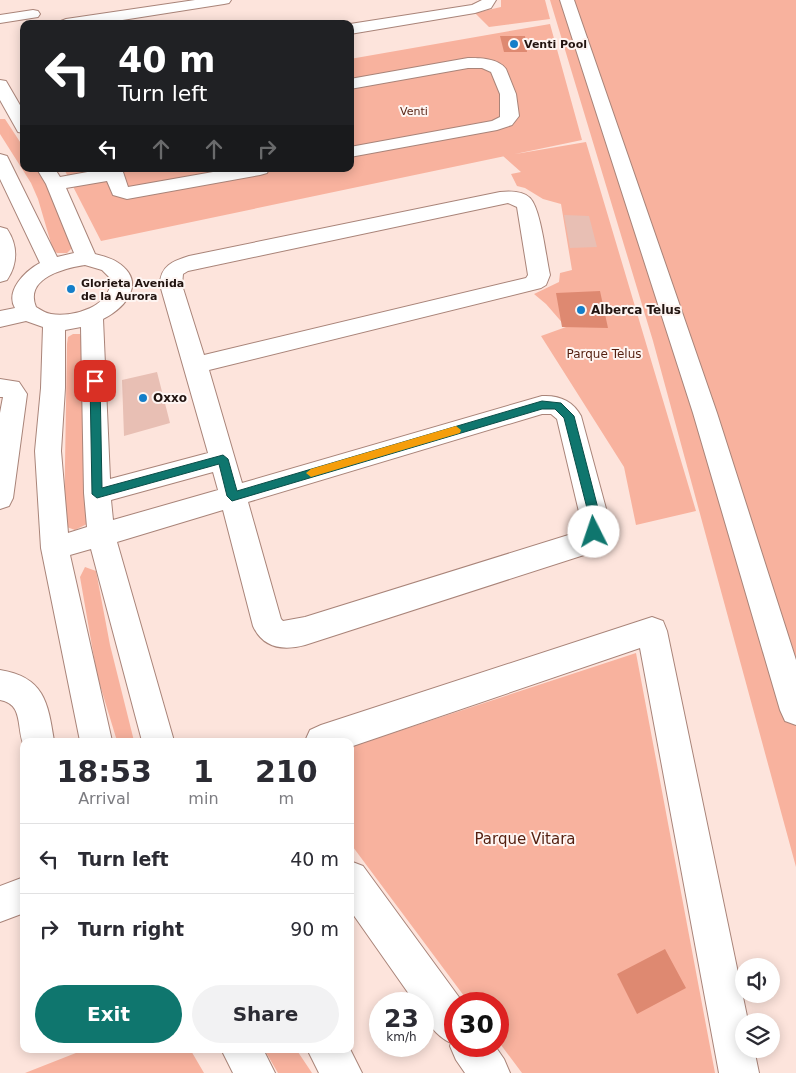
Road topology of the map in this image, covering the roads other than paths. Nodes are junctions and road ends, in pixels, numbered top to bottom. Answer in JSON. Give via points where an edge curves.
{"nodes":[{"id":1,"x":224,"y":0,"type":"edge"},
{"id":2,"x":489,"y":0,"type":"edge"},
{"id":3,"x":567,"y":0,"type":"edge"},
{"id":4,"x":0,"y":8,"type":"edge"},
{"id":5,"x":31,"y":10,"type":"edge"},
{"id":6,"x":0,"y":19,"type":"edge"},
{"id":7,"x":92,"y":20,"type":"edge"},
{"id":8,"x":354,"y":29,"type":"edge"},
{"id":9,"x":354,"y":83,"type":"edge"},
{"id":10,"x":0,"y":84,"type":"edge"},
{"id":11,"x":5,"y":104,"type":"edge"},
{"id":12,"x":20,"y":123,"type":"edge"},
{"id":13,"x":354,"y":151,"type":"edge"},
{"id":14,"x":0,"y":160,"type":"edge"},
{"id":15,"x":114,"y":172,"type":"edge"},
{"id":16,"x":244,"y":172,"type":"edge"},
{"id":17,"x":51,"y":173,"type":"edge"},
{"id":18,"x":0,"y":233,"type":"edge"},
{"id":19,"x":86,"y":258,"type":"junction"},
{"id":20,"x":52,"y":265,"type":"junction"},
{"id":21,"x":0,"y":275,"type":"edge"},
{"id":22,"x":25,"y":288,"type":"junction"},
{"id":23,"x":0,"y":293,"type":"edge"},
{"id":24,"x":28,"y":313,"type":"junction"},
{"id":25,"x":92,"y":316,"type":"junction"},
{"id":26,"x":0,"y":319,"type":"edge"},
{"id":27,"x":54,"y":323,"type":"junction"},
{"id":28,"x":196,"y":365,"type":"junction"},
{"id":29,"x":0,"y":388,"type":"edge"},
{"id":30,"x":223,"y":459,"type":"junction"},
{"id":31,"x":97,"y":494,"type":"junction"},
{"id":32,"x":232,"y":496,"type":"junction"},
{"id":33,"x":0,"y":498,"type":"edge"},
{"id":34,"x":101,"y":535,"type":"junction"},
{"id":35,"x":55,"y":548,"type":"junction"},
{"id":36,"x":6,"y":685,"type":"edge"},
{"id":37,"x":796,"y":710,"type":"edge"},
{"id":38,"x":37,"y":738,"type":"edge"},
{"id":39,"x":95,"y":738,"type":"edge"},
{"id":40,"x":157,"y":738,"type":"edge"},
{"id":41,"x":330,"y":738,"type":"edge"},
{"id":42,"x":354,"y":885,"type":"edge"},
{"id":43,"x":20,"y":896,"type":"edge"},
{"id":44,"x":0,"y":904,"type":"edge"},
{"id":45,"x":444,"y":1010,"type":"edge"},
{"id":46,"x":243,"y":1053,"type":"edge"},
{"id":47,"x":330,"y":1053,"type":"edge"},
{"id":48,"x":478,"y":1057,"type":"edge"},
{"id":49,"x":255,"y":1073,"type":"edge"},
{"id":50,"x":342,"y":1073,"type":"edge"},
{"id":51,"x":490,"y":1073,"type":"edge"},
{"id":52,"x":739,"y":1073,"type":"edge"}],
"edges":[{"from":1,"to":7,"type":"street"},
{"from":2,"to":8,"type":"street","via":[[486,5],[475,9]]},
{"from":3,"to":37,"type":"street","via":[[705,413]]},
{"from":4,"to":5,"type":"street"},
{"from":5,"to":6,"type":"street"},
{"from":9,"to":13,"type":"street","via":[[484,63],[498,69],[508,94],[510,116],[497,124]]},
{"from":10,"to":11,"type":"street"},
{"from":11,"to":12,"type":"street"},
{"from":14,"to":20,"type":"street"},
{"from":15,"to":16,"type":"street","via":[[120,191],[128,193]]},
{"from":15,"to":17,"type":"street"},
{"from":17,"to":19,"type":"street"},
{"from":18,"to":21,"type":"street","via":[[6,266]]},
{"from":19,"to":20,"type":"street"},
{"from":19,"to":25,"type":"street","via":[[108,264],[118,270],[122,279],[122,289],[116,299]]},
{"from":20,"to":22,"type":"street","via":[[36,275]]},
{"from":22,"to":23,"type":"street"},
{"from":22,"to":24,"type":"street","via":[[23,303]]},
{"from":24,"to":26,"type":"street"},
{"from":24,"to":27,"type":"street"},
{"from":25,"to":27,"type":"street","via":[[80,321]]},
{"from":25,"to":31,"type":"street"},
{"from":27,"to":35,"type":"street","via":[[48,451]]},
{"from":28,"to":28,"type":"street","via":[[528,285],[538,280],[539,275],[526,204],[515,198],[500,198],[175,268],[172,285]]},
{"from":28,"to":30,"type":"street"},
{"from":29,"to":33,"type":"street","via":[[11,388],[15,394]]},
{"from":30,"to":31,"type":"street"},
{"from":30,"to":32,"type":"street"},
{"from":31,"to":34,"type":"street"},
{"from":32,"to":32,"type":"street","via":[[550,404],[569,416],[595,525],[590,540],[584,543],[292,634],[278,635],[268,626]]},
{"from":32,"to":34,"type":"street"},
{"from":34,"to":35,"type":"street"},
{"from":34,"to":40,"type":"street"},
{"from":35,"to":39,"type":"street"},
{"from":36,"to":38,"type":"street","via":[[22,691],[30,701]]},
{"from":41,"to":52,"type":"street","via":[[652,631]]},
{"from":42,"to":45,"type":"street"},
{"from":43,"to":44,"type":"street"},
{"from":46,"to":49,"type":"street"},
{"from":47,"to":50,"type":"street"},
{"from":48,"to":51,"type":"street"}]}
